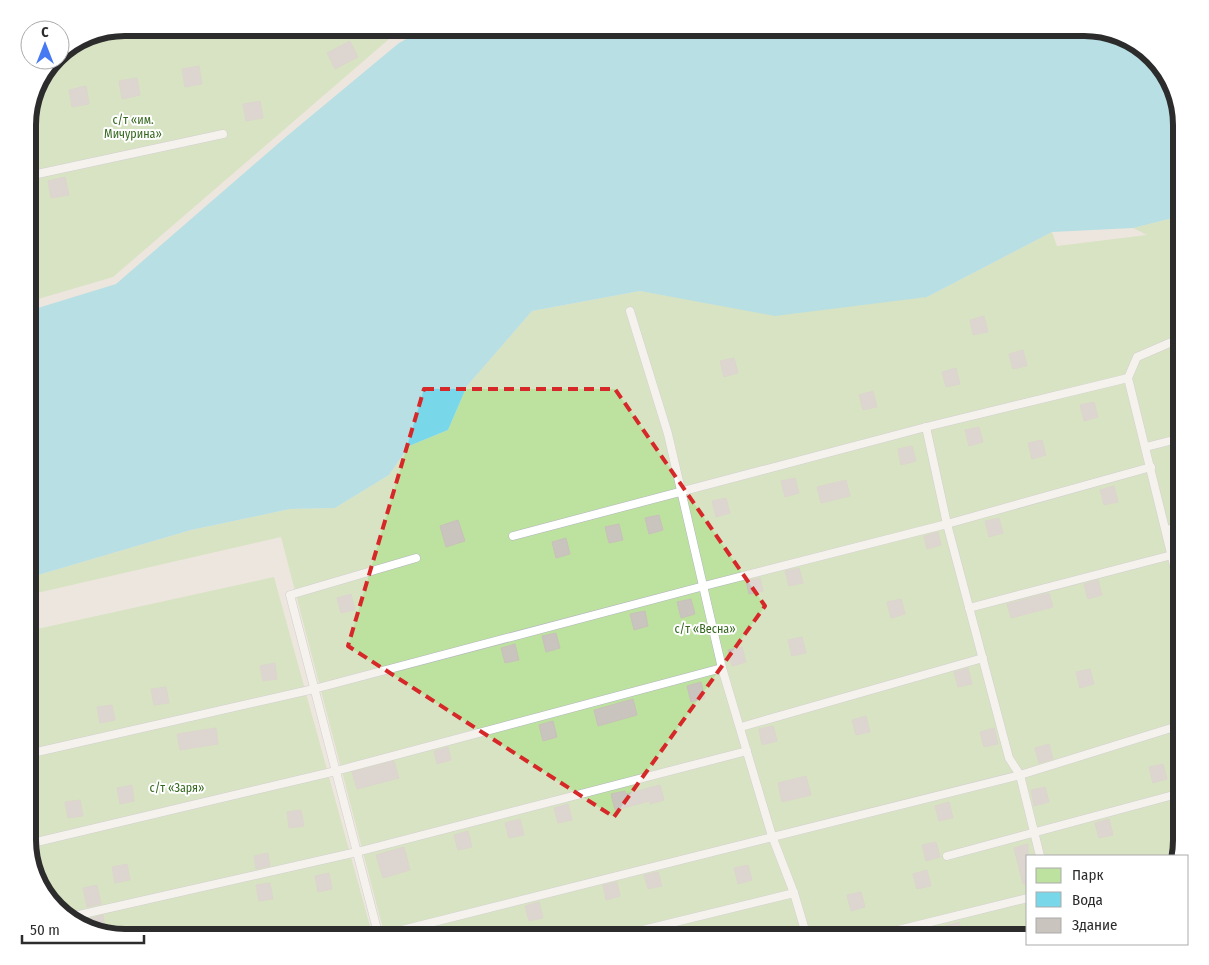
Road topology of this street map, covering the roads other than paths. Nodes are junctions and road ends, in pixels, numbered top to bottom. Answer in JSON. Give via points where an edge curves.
{"nodes":[{"id":1,"x":223,"y":134,"type":"dead end"},
{"id":2,"x":36,"y":174,"type":"edge"},
{"id":3,"x":630,"y":311,"type":"dead end"},
{"id":4,"x":1173,"y":342,"type":"edge"},
{"id":5,"x":1128,"y":378,"type":"junction"},
{"id":6,"x":926,"y":427,"type":"junction"},
{"id":7,"x":1173,"y":440,"type":"edge"},
{"id":8,"x":1146,"y":447,"type":"junction"},
{"id":9,"x":1151,"y":468,"type":"junction"},
{"id":10,"x":681,"y":491,"type":"junction"},
{"id":11,"x":947,"y":524,"type":"junction"},
{"id":12,"x":1173,"y":528,"type":"edge"},
{"id":13,"x":1166,"y":530,"type":"junction"},
{"id":14,"x":513,"y":536,"type":"dead end"},
{"id":15,"x":1172,"y":555,"type":"junction"},
{"id":16,"x":416,"y":558,"type":"dead end"},
{"id":17,"x":1173,"y":559,"type":"edge"},
{"id":18,"x":704,"y":586,"type":"junction"},
{"id":19,"x":968,"y":608,"type":"junction"},
{"id":20,"x":983,"y":658,"type":"junction"},
{"id":21,"x":722,"y":668,"type":"junction"},
{"id":22,"x":314,"y":689,"type":"junction"},
{"id":23,"x":741,"y":727,"type":"junction"},
{"id":24,"x":1173,"y":728,"type":"edge"},
{"id":25,"x":747,"y":751,"type":"junction"},
{"id":26,"x":36,"y":752,"type":"edge"},
{"id":27,"x":336,"y":771,"type":"junction"},
{"id":28,"x":1020,"y":775,"type":"junction"},
{"id":29,"x":1173,"y":795,"type":"edge"},
{"id":30,"x":1034,"y":832,"type":"junction"},
{"id":31,"x":772,"y":836,"type":"junction"},
{"id":32,"x":36,"y":842,"type":"edge"},
{"id":33,"x":357,"y":852,"type":"junction"},
{"id":34,"x":1040,"y":855,"type":"edge"},
{"id":35,"x":947,"y":856,"type":"dead end"},
{"id":36,"x":794,"y":893,"type":"junction"},
{"id":37,"x":1026,"y":899,"type":"edge"},
{"id":38,"x":78,"y":915,"type":"edge"},
{"id":39,"x":375,"y":929,"type":"edge"},
{"id":40,"x":408,"y":929,"type":"edge"},
{"id":41,"x":650,"y":929,"type":"edge"},
{"id":42,"x":804,"y":929,"type":"edge"},
{"id":43,"x":906,"y":929,"type":"edge"}],
"edges":[{"from":1,"to":2,"type":"lane"},
{"from":3,"to":10,"type":"lane","via":[[668,434]]},
{"from":4,"to":5,"type":"lane","via":[[1137,356]]},
{"from":5,"to":6,"type":"lane"},
{"from":5,"to":8,"type":"lane"},
{"from":6,"to":10,"type":"lane"},
{"from":6,"to":11,"type":"lane"},
{"from":7,"to":8,"type":"lane"},
{"from":8,"to":9,"type":"lane"},
{"from":9,"to":11,"type":"lane"},
{"from":9,"to":13,"type":"lane"},
{"from":10,"to":14,"type":"lane"},
{"from":10,"to":18,"type":"lane"},
{"from":11,"to":18,"type":"lane"},
{"from":11,"to":19,"type":"lane"},
{"from":12,"to":13,"type":"lane"},
{"from":13,"to":15,"type":"lane"},
{"from":15,"to":17,"type":"lane"},
{"from":15,"to":19,"type":"lane"},
{"from":16,"to":22,"type":"lane","via":[[290,595]]},
{"from":18,"to":21,"type":"lane"},
{"from":18,"to":22,"type":"lane"},
{"from":19,"to":20,"type":"lane"},
{"from":20,"to":23,"type":"lane"},
{"from":20,"to":28,"type":"lane","via":[[1009,758]]},
{"from":21,"to":23,"type":"lane"},
{"from":21,"to":27,"type":"lane"},
{"from":22,"to":26,"type":"lane"},
{"from":22,"to":27,"type":"lane"},
{"from":23,"to":25,"type":"lane"},
{"from":24,"to":28,"type":"lane"},
{"from":25,"to":31,"type":"lane"},
{"from":25,"to":33,"type":"lane"},
{"from":27,"to":32,"type":"lane"},
{"from":27,"to":33,"type":"lane"},
{"from":28,"to":30,"type":"lane"},
{"from":28,"to":31,"type":"lane"},
{"from":29,"to":30,"type":"lane"},
{"from":30,"to":34,"type":"lane"},
{"from":30,"to":35,"type":"lane"},
{"from":31,"to":36,"type":"lane"},
{"from":31,"to":40,"type":"lane"},
{"from":33,"to":38,"type":"lane"},
{"from":33,"to":39,"type":"lane"},
{"from":36,"to":41,"type":"lane"},
{"from":36,"to":42,"type":"lane"},
{"from":37,"to":43,"type":"lane"}]}
